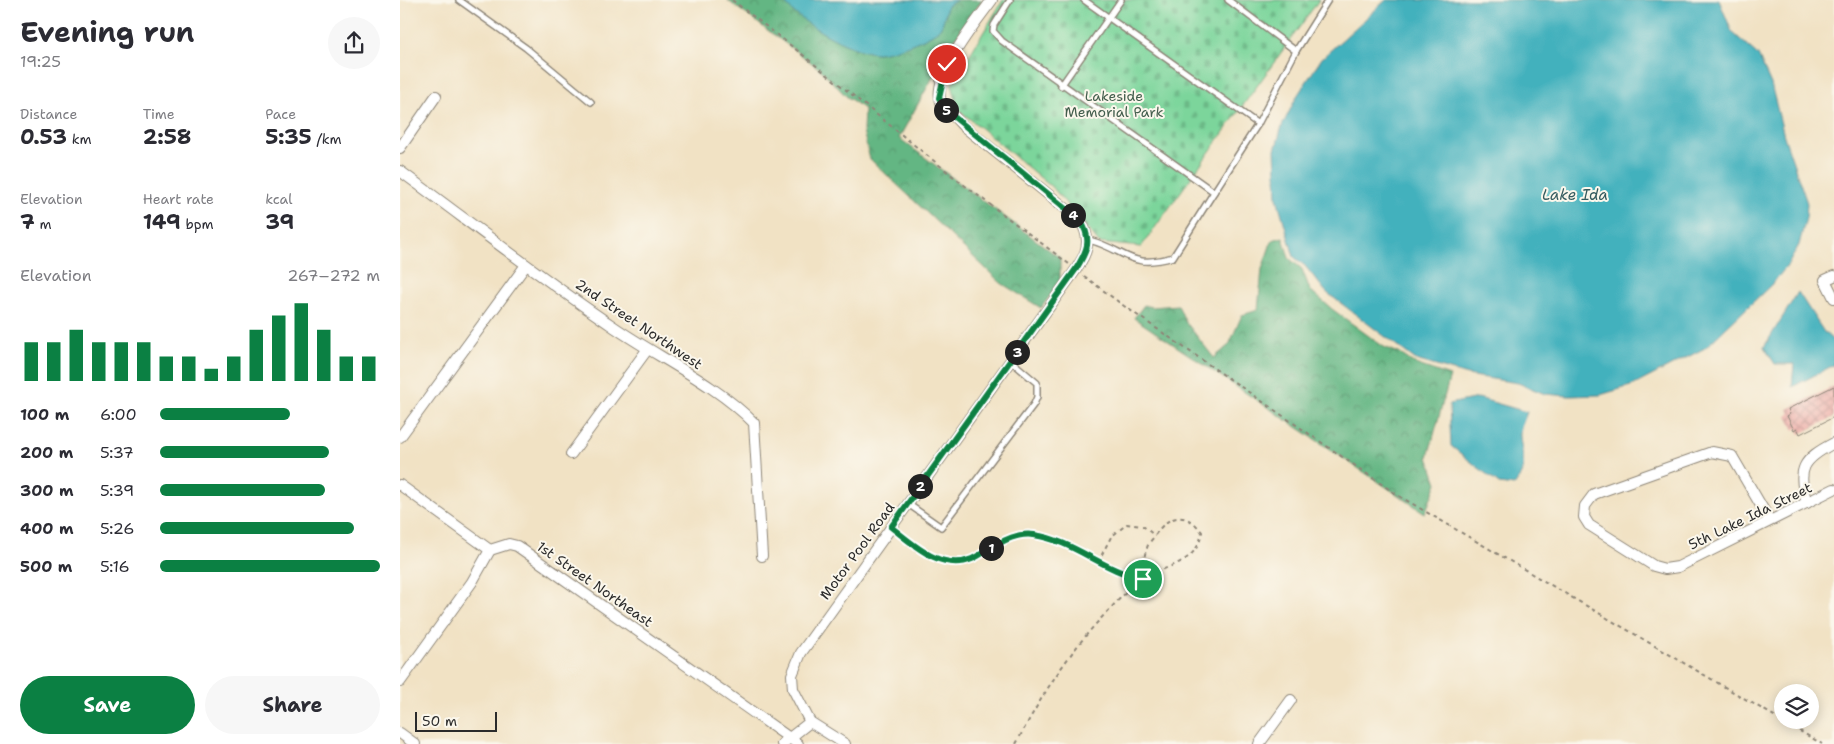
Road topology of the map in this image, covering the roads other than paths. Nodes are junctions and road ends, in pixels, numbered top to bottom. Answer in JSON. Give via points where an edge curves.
{"nodes":[{"id":1,"x":459,"y":0,"type":"edge"},
{"id":2,"x":992,"y":0,"type":"edge"},
{"id":3,"x":1010,"y":0,"type":"edge"},
{"id":4,"x":1084,"y":0,"type":"edge"},
{"id":5,"x":1121,"y":0,"type":"edge"},
{"id":6,"x":1228,"y":0,"type":"edge"},
{"id":7,"x":1328,"y":0,"type":"edge"},
{"id":8,"x":1108,"y":17,"type":"junction"},
{"id":9,"x":1296,"y":51,"type":"junction"},
{"id":10,"x":1061,"y":86,"type":"junction"},
{"id":11,"x":436,"y":96,"type":"dead end"},
{"id":12,"x":591,"y":102,"type":"dead end"},
{"id":13,"x":1258,"y":124,"type":"junction"},
{"id":14,"x":400,"y":148,"type":"edge"},
{"id":15,"x":400,"y":171,"type":"edge"},
{"id":16,"x":1214,"y":192,"type":"junction"},
{"id":17,"x":1089,"y":240,"type":"junction"},
{"id":18,"x":526,"y":265,"type":"junction"},
{"id":19,"x":1834,"y":276,"type":"edge"},
{"id":20,"x":1834,"y":298,"type":"edge"},
{"id":21,"x":647,"y":350,"type":"junction"},
{"id":22,"x":1011,"y":361,"type":"junction"},
{"id":23,"x":400,"y":437,"type":"edge"},
{"id":24,"x":1834,"y":443,"type":"edge"},
{"id":25,"x":571,"y":454,"type":"dead end"},
{"id":26,"x":400,"y":485,"type":"edge"},
{"id":27,"x":1834,"y":489,"type":"edge"},
{"id":28,"x":1807,"y":503,"type":"junction"},
{"id":29,"x":908,"y":504,"type":"junction"},
{"id":30,"x":1770,"y":521,"type":"junction"},
{"id":31,"x":490,"y":550,"type":"junction"},
{"id":32,"x":762,"y":556,"type":"dead end"},
{"id":33,"x":400,"y":682,"type":"edge"},
{"id":34,"x":1291,"y":700,"type":"dead end"},
{"id":35,"x":810,"y":722,"type":"junction"},
{"id":36,"x":400,"y":733,"type":"edge"},
{"id":37,"x":785,"y":741,"type":"edge"},
{"id":38,"x":415,"y":744,"type":"edge"},
{"id":39,"x":798,"y":744,"type":"edge"},
{"id":40,"x":845,"y":744,"type":"edge"},
{"id":41,"x":1259,"y":744,"type":"edge"}],
"edges":[{"from":1,"to":12,"type":"lane","via":[[526,48]]},
{"from":2,"to":17,"type":"street","via":[[947,64],[940,90],[941,102],[962,125],[1080,220]]},
{"from":3,"to":10,"type":"lane","via":[[993,31],[1002,42]]},
{"from":4,"to":8,"type":"lane"},
{"from":5,"to":8,"type":"lane"},
{"from":6,"to":9,"type":"lane"},
{"from":7,"to":9,"type":"lane"},
{"from":8,"to":10,"type":"lane"},
{"from":8,"to":13,"type":"lane"},
{"from":9,"to":13,"type":"lane"},
{"from":10,"to":16,"type":"lane"},
{"from":11,"to":14,"type":"street"},
{"from":13,"to":16,"type":"lane"},
{"from":15,"to":18,"type":"street","name":"2nd Street Northwest"},
{"from":16,"to":17,"type":"lane","via":[[1173,256],[1155,262],[1131,260],[1104,244]]},
{"from":17,"to":22,"type":"street","name":"Motor Pool Road","via":[[1076,269]]},
{"from":18,"to":21,"type":"street","name":"2nd Street Northwest"},
{"from":18,"to":23,"type":"street"},
{"from":19,"to":20,"type":"street","via":[[1825,280]]},
{"from":21,"to":25,"type":"street"},
{"from":21,"to":32,"type":"street","name":"2nd Street Northwest","via":[[685,371],[754,423]]},
{"from":22,"to":29,"type":"street","name":"Motor Pool Road"},
{"from":22,"to":29,"type":"lane","via":[[1037,383],[1034,404],[942,527]]},
{"from":24,"to":28,"type":"street","via":[[1813,455],[1804,466],[1801,480]]},
{"from":26,"to":31,"type":"street"},
{"from":27,"to":28,"type":"street","name":"5th Lake Ida Street"},
{"from":28,"to":30,"type":"street","name":"5th Lake Ida Street"},
{"from":29,"to":35,"type":"street","name":"Motor Pool Road","via":[[797,661],[792,675],[793,689]]},
{"from":30,"to":30,"type":"street","name":"5th Lake Ida Street","via":[[1678,567],[1665,569],[1654,566],[1589,525],[1584,517],[1588,500],[1594,494],[1712,452],[1732,456]]},
{"from":31,"to":33,"type":"street","via":[[472,582]]},
{"from":31,"to":37,"type":"street","name":"1st Street Northeast","via":[[508,544],[517,546],[770,725]]},
{"from":34,"to":41,"type":"street"},
{"from":35,"to":37,"type":"street"},
{"from":35,"to":40,"type":"street"},
{"from":36,"to":38,"type":"street"},
{"from":37,"to":39,"type":"street","name":"1st Street Northeast"}]}
